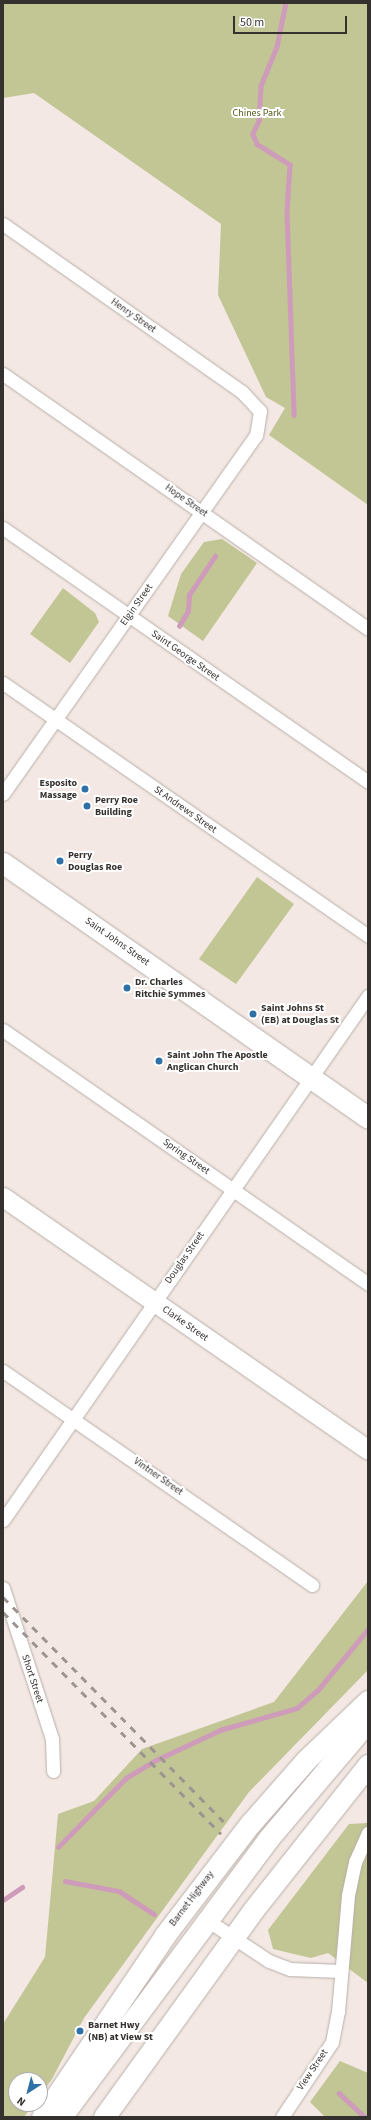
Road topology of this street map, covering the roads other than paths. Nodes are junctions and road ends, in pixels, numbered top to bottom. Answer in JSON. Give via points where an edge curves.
{"nodes":[{"id":1,"x":3,"y":224,"type":"edge"},
{"id":2,"x":3,"y":374,"type":"edge"},
{"id":3,"x":260,"y":411,"type":"joint"},
{"id":4,"x":203,"y":513,"type":"junction"},
{"id":5,"x":3,"y":528,"type":"edge"},
{"id":6,"x":128,"y":617,"type":"junction"},
{"id":7,"x":368,"y":629,"type":"edge"},
{"id":8,"x":3,"y":683,"type":"edge"},
{"id":9,"x":55,"y":720,"type":"junction"},
{"id":10,"x":368,"y":782,"type":"edge"},
{"id":11,"x":3,"y":794,"type":"edge"},
{"id":12,"x":3,"y":863,"type":"edge"},
{"id":13,"x":368,"y":936,"type":"edge"},
{"id":14,"x":368,"y":996,"type":"edge"},
{"id":15,"x":3,"y":1030,"type":"edge"},
{"id":16,"x":310,"y":1077,"type":"junction"},
{"id":17,"x":368,"y":1118,"type":"edge"},
{"id":18,"x":234,"y":1189,"type":"junction"},
{"id":19,"x":3,"y":1197,"type":"edge"},
{"id":20,"x":368,"y":1284,"type":"edge"},
{"id":21,"x":154,"y":1302,"type":"junction"},
{"id":22,"x":3,"y":1371,"type":"edge"},
{"id":23,"x":74,"y":1418,"type":"junction"},
{"id":24,"x":368,"y":1450,"type":"edge"},
{"id":25,"x":3,"y":1520,"type":"edge"},
{"id":26,"x":312,"y":1584,"type":"dead end"},
{"id":27,"x":3,"y":1588,"type":"edge"},
{"id":28,"x":368,"y":1701,"type":"edge"},
{"id":29,"x":368,"y":1721,"type":"edge"},
{"id":30,"x":368,"y":1765,"type":"edge"},
{"id":31,"x":53,"y":1771,"type":"dead end"},
{"id":32,"x":368,"y":1833,"type":"edge"},
{"id":33,"x":207,"y":1920,"type":"junction"},
{"id":34,"x":234,"y":1938,"type":"junction"},
{"id":35,"x":341,"y":1971,"type":"junction"},
{"id":36,"x":101,"y":2064,"type":"junction"},
{"id":37,"x":42,"y":2117,"type":"edge"},
{"id":38,"x":61,"y":2117,"type":"edge"},
{"id":39,"x":78,"y":2117,"type":"edge"},
{"id":40,"x":104,"y":2117,"type":"edge"},
{"id":41,"x":282,"y":2117,"type":"edge"}],
"edges":[{"from":1,"to":3,"type":"street","name":"Henry Street","via":[[242,392]]},
{"from":2,"to":4,"type":"street","name":"Hope Street"},
{"from":3,"to":4,"type":"street","name":"Elgin Street","via":[[256,435]]},
{"from":4,"to":6,"type":"street","name":"Elgin Street"},
{"from":4,"to":7,"type":"street","name":"Hope Street"},
{"from":5,"to":6,"type":"street","name":"Saint George Street"},
{"from":6,"to":9,"type":"street","name":"Elgin Street"},
{"from":6,"to":10,"type":"street","name":"Saint George Street"},
{"from":8,"to":9,"type":"street","name":"St Andrews Street"},
{"from":9,"to":11,"type":"street","name":"Elgin Street"},
{"from":9,"to":13,"type":"street","name":"St Andrews Street"},
{"from":12,"to":16,"type":"main road","name":"Saint Johns Street"},
{"from":14,"to":16,"type":"street","name":"Douglas Street"},
{"from":15,"to":18,"type":"street","name":"Spring Street"},
{"from":16,"to":17,"type":"main road","name":"Saint Johns Street"},
{"from":16,"to":18,"type":"street","name":"Douglas Street"},
{"from":18,"to":20,"type":"street","name":"Spring Street"},
{"from":18,"to":21,"type":"street","name":"Douglas Street"},
{"from":19,"to":21,"type":"main road","name":"Clarke Street"},
{"from":21,"to":23,"type":"street","name":"Douglas Street"},
{"from":21,"to":24,"type":"main road","name":"Clarke Street"},
{"from":22,"to":23,"type":"street","name":"Vintner Street"},
{"from":23,"to":25,"type":"street","name":"Douglas Street"},
{"from":23,"to":26,"type":"street","name":"Vintner Street"},
{"from":27,"to":31,"type":"street","name":"Short Street","via":[[52,1739]]},
{"from":28,"to":37,"type":"main road","name":"Barnet Highway","via":[[306,1760],[250,1824],[165,1935]]},
{"from":29,"to":33,"type":"main road","via":[[268,1839]]},
{"from":30,"to":34,"type":"main road","via":[[292,1858]]},
{"from":32,"to":35,"type":"street","name":"View Street","via":[[355,1862],[348,1895]]},
{"from":33,"to":34,"type":"street"},
{"from":33,"to":36,"type":"main road"},
{"from":34,"to":35,"type":"street","via":[[269,1961],[290,1969]]},
{"from":34,"to":40,"type":"main road"},
{"from":35,"to":41,"type":"street","name":"View Street","via":[[338,2012],[332,2042]]},
{"from":36,"to":38,"type":"main road"},
{"from":36,"to":39,"type":"main road"}]}
